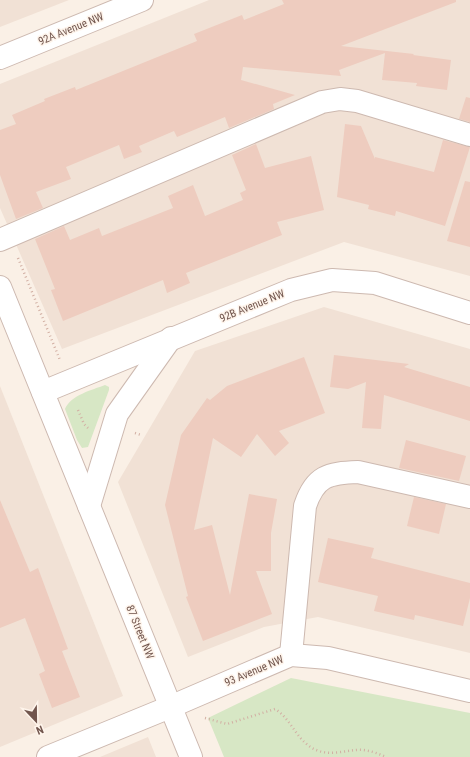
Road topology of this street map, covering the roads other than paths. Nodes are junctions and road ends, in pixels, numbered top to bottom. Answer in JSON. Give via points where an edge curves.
{"nodes":[{"id":1,"x":142,"y":0,"type":"edge"},
{"id":2,"x":0,"y":58,"type":"edge"},
{"id":3,"x":470,"y":136,"type":"edge"},
{"id":4,"x":1,"y":239,"type":"edge"},
{"id":5,"x":0,"y":287,"type":"edge"},
{"id":6,"x":470,"y":312,"type":"edge"},
{"id":7,"x":172,"y":338,"type":"junction"},
{"id":8,"x":43,"y":392,"type":"junction"},
{"id":9,"x":470,"y":497,"type":"edge"},
{"id":10,"x":89,"y":506,"type":"junction"},
{"id":11,"x":291,"y":655,"type":"junction"},
{"id":12,"x":470,"y":690,"type":"edge"},
{"id":13,"x":170,"y":707,"type":"junction"},
{"id":14,"x":48,"y":757,"type":"edge"},
{"id":15,"x":191,"y":757,"type":"edge"}],
"edges":[{"from":1,"to":2,"type":"street","name":"92A Avenue NW"},
{"from":3,"to":4,"type":"street","via":[[357,101],[340,99],[322,102]]},
{"from":5,"to":8,"type":"street","name":"87 Street NW"},
{"from":6,"to":7,"type":"street","name":"92B Avenue NW","via":[[374,283],[332,280],[291,290]]},
{"from":7,"to":8,"type":"street","name":"92B Avenue NW"},
{"from":7,"to":10,"type":"street","via":[[117,414]]},
{"from":8,"to":10,"type":"street","name":"87 Street NW"},
{"from":9,"to":11,"type":"street","via":[[358,472],[340,473],[324,478],[310,490],[305,506]]},
{"from":10,"to":13,"type":"street","name":"87 Street NW"},
{"from":11,"to":12,"type":"street","name":"93 Avenue NW","via":[[328,658]]},
{"from":11,"to":13,"type":"street","name":"93 Avenue NW"},
{"from":13,"to":14,"type":"street","name":"93 Avenue NW"},
{"from":13,"to":15,"type":"street","name":"87 Street NW"}]}
